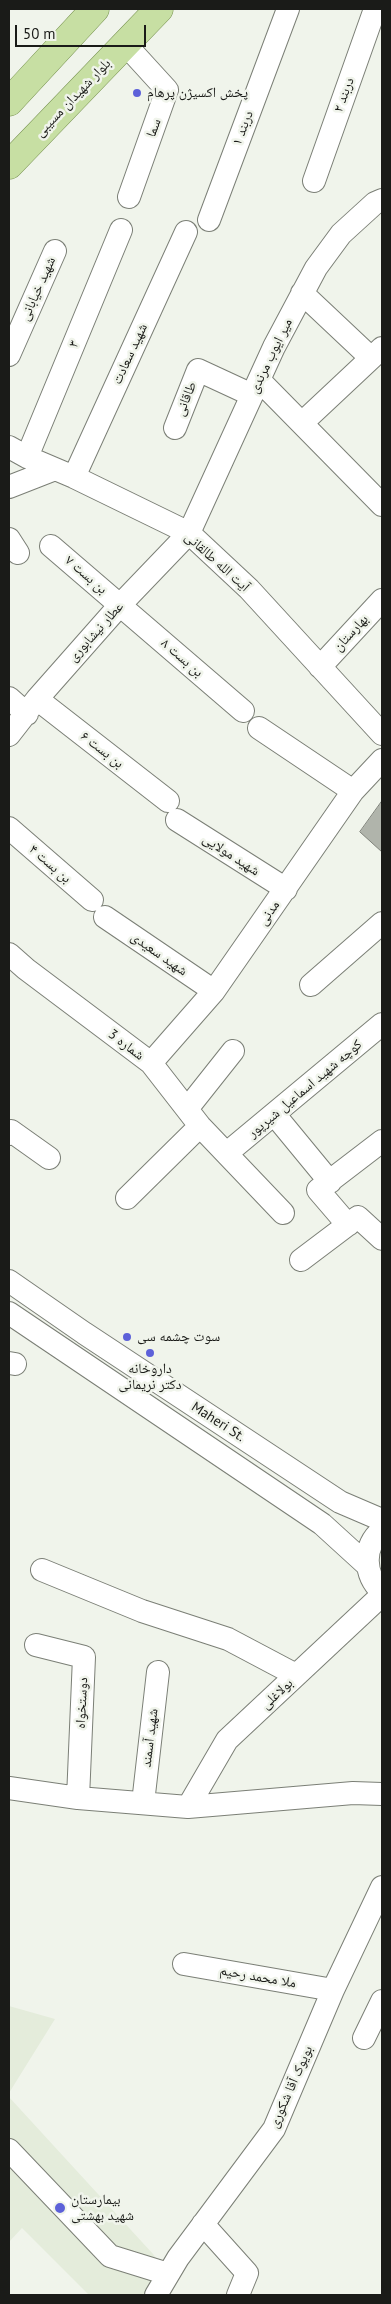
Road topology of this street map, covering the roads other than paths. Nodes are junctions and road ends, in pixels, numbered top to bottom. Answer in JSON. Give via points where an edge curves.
{"nodes":[{"id":1,"x":95,"y":9,"type":"edge"},
{"id":2,"x":159,"y":9,"type":"edge"},
{"id":3,"x":288,"y":9,"type":"edge"},
{"id":4,"x":375,"y":9,"type":"edge"},
{"id":5,"x":125,"y":44,"type":"junction"},
{"id":6,"x":9,"y":102,"type":"edge"},
{"id":7,"x":9,"y":165,"type":"edge"},
{"id":8,"x":314,"y":181,"type":"dead end"},
{"id":9,"x":129,"y":197,"type":"dead end"},
{"id":10,"x":380,"y":205,"type":"edge"},
{"id":11,"x":208,"y":220,"type":"dead end"},
{"id":12,"x":121,"y":230,"type":"dead end"},
{"id":13,"x":186,"y":232,"type":"dead end"},
{"id":14,"x":55,"y":251,"type":"dead end"},
{"id":15,"x":302,"y":293,"type":"junction"},
{"id":16,"x":377,"y":353,"type":"edge"},
{"id":17,"x":9,"y":355,"type":"edge"},
{"id":18,"x":255,"y":387,"type":"junction"},
{"id":19,"x":302,"y":423,"type":"junction"},
{"id":20,"x":175,"y":428,"type":"dead end"},
{"id":21,"x":18,"y":452,"type":"edge"},
{"id":22,"x":64,"y":473,"type":"junction"},
{"id":23,"x":9,"y":487,"type":"edge"},
{"id":24,"x":382,"y":504,"type":"edge"},
{"id":25,"x":189,"y":533,"type":"junction"},
{"id":26,"x":51,"y":546,"type":"dead end"},
{"id":27,"x":382,"y":600,"type":"edge"},
{"id":28,"x":120,"y":605,"type":"junction"},
{"id":29,"x":320,"y":666,"type":"junction"},
{"id":30,"x":9,"y":698,"type":"edge"},
{"id":31,"x":32,"y":706,"type":"junction"},
{"id":32,"x":243,"y":711,"type":"dead end"},
{"id":33,"x":259,"y":728,"type":"dead end"},
{"id":34,"x":382,"y":734,"type":"edge"},
{"id":35,"x":9,"y":736,"type":"edge"},
{"id":36,"x":382,"y":760,"type":"edge"},
{"id":37,"x":353,"y":791,"type":"junction"},
{"id":38,"x":172,"y":810,"type":"joint"},
{"id":39,"x":9,"y":828,"type":"edge"},
{"id":40,"x":286,"y":889,"type":"junction"},
{"id":41,"x":99,"y":908,"type":"joint"},
{"id":42,"x":382,"y":922,"type":"edge"},
{"id":43,"x":9,"y":954,"type":"edge"},
{"id":44,"x":311,"y":985,"type":"dead end"},
{"id":45,"x":214,"y":992,"type":"junction"},
{"id":46,"x":382,"y":1024,"type":"edge"},
{"id":47,"x":233,"y":1051,"type":"dead end"},
{"id":48,"x":151,"y":1063,"type":"junction"},
{"id":49,"x":274,"y":1114,"type":"junction"},
{"id":50,"x":193,"y":1117,"type":"junction"},
{"id":51,"x":9,"y":1134,"type":"edge"},
{"id":52,"x":382,"y":1141,"type":"edge"},
{"id":53,"x":227,"y":1153,"type":"junction"},
{"id":54,"x":49,"y":1158,"type":"dead end"},
{"id":55,"x":330,"y":1182,"type":"junction"},
{"id":56,"x":127,"y":1198,"type":"dead end"},
{"id":57,"x":283,"y":1213,"type":"dead end"},
{"id":58,"x":348,"y":1225,"type":"junction"},
{"id":59,"x":382,"y":1240,"type":"edge"},
{"id":60,"x":301,"y":1260,"type":"dead end"},
{"id":61,"x":9,"y":1281,"type":"edge"},
{"id":62,"x":9,"y":1314,"type":"edge"},
{"id":63,"x":382,"y":1520,"type":"edge"},
{"id":64,"x":382,"y":1530,"type":"edge"},
{"id":65,"x":367,"y":1565,"type":"junction"},
{"id":66,"x":42,"y":1570,"type":"dead end"},
{"id":67,"x":382,"y":1594,"type":"edge"},
{"id":68,"x":36,"y":1645,"type":"dead end"},
{"id":69,"x":158,"y":1672,"type":"dead end"},
{"id":70,"x":296,"y":1675,"type":"junction"},
{"id":71,"x":9,"y":1788,"type":"edge"},
{"id":72,"x":382,"y":1794,"type":"edge"},
{"id":73,"x":78,"y":1798,"type":"junction"},
{"id":74,"x":143,"y":1803,"type":"junction"},
{"id":75,"x":188,"y":1807,"type":"junction"},
{"id":76,"x":382,"y":1887,"type":"edge"},
{"id":77,"x":184,"y":1964,"type":"dead end"},
{"id":78,"x":332,"y":1990,"type":"junction"},
{"id":79,"x":382,"y":2001,"type":"edge"},
{"id":80,"x":364,"y":2038,"type":"dead end"},
{"id":81,"x":9,"y":2150,"type":"edge"},
{"id":82,"x":203,"y":2224,"type":"junction"},
{"id":83,"x":168,"y":2274,"type":"junction"},
{"id":84,"x":156,"y":2295,"type":"edge"},
{"id":85,"x":238,"y":2295,"type":"edge"}],
"edges":[{"from":1,"to":6,"type":"main road"},
{"from":2,"to":5,"type":"main road","name":"بلوار شهیدان مسیبی"},
{"from":3,"to":11,"type":"street","name":"دربند ۱"},
{"from":4,"to":8,"type":"street","name":"دربند ۲"},
{"from":5,"to":7,"type":"main road","name":"بلوار شهیدان مسیبی"},
{"from":5,"to":9,"type":"street","name":"سما","via":[[167,90]]},
{"from":10,"to":15,"type":"street","name":"میر ایوب مرندی","via":[[341,234]]},
{"from":12,"to":21,"type":"street","name":"۳"},
{"from":13,"to":22,"type":"street","name":"شهید سعادت"},
{"from":14,"to":17,"type":"street","name":"شهید خیابانی"},
{"from":15,"to":16,"type":"street"},
{"from":15,"to":18,"type":"street","name":"میر ایوب مرندی"},
{"from":16,"to":19,"type":"street"},
{"from":18,"to":19,"type":"street"},
{"from":18,"to":20,"type":"street","name":"طاقانی","via":[[198,370]]},
{"from":18,"to":25,"type":"street","name":"میر ایوب مرندی"},
{"from":19,"to":24,"type":"street"},
{"from":21,"to":22,"type":"street","name":"آیت الله طالقانی"},
{"from":22,"to":23,"type":"street"},
{"from":22,"to":25,"type":"street","name":"آیت الله طالقانی"},
{"from":25,"to":28,"type":"street","name":"عطار نیشابوری"},
{"from":25,"to":29,"type":"street","name":"آیت الله طالقانی","via":[[249,589]]},
{"from":26,"to":28,"type":"street","name":"بن بست ۷"},
{"from":27,"to":29,"type":"street","name":"بهارستان"},
{"from":28,"to":31,"type":"street","name":"عطار نیشابوری"},
{"from":28,"to":32,"type":"street","name":"بن بست ۸"},
{"from":29,"to":34,"type":"street","name":"آیت الله طالقانی"},
{"from":30,"to":31,"type":"street","name":"بن بست ۶"},
{"from":31,"to":35,"type":"street","name":"عطار نیشابوری"},
{"from":31,"to":38,"type":"street","name":"بن بست ۶"},
{"from":33,"to":37,"type":"street"},
{"from":36,"to":37,"type":"street","name":"مدنی"},
{"from":37,"to":40,"type":"street","name":"مدنی"},
{"from":38,"to":40,"type":"street","name":"شهید مولایی"},
{"from":39,"to":41,"type":"street","name":"بن بست ۴"},
{"from":40,"to":45,"type":"street","name":"مدنی"},
{"from":41,"to":45,"type":"street","name":"شهید سعیدی"},
{"from":42,"to":44,"type":"street"},
{"from":43,"to":48,"type":"street","name":"شماره 3"},
{"from":45,"to":48,"type":"street","name":"مدنی"},
{"from":46,"to":49,"type":"street","name":"کوچه شهید اسماعیل شیرپور"},
{"from":47,"to":50,"type":"street"},
{"from":48,"to":50,"type":"street","name":"شماره 3"},
{"from":49,"to":53,"type":"street","name":"کوچه شهید اسماعیل شیرپور"},
{"from":49,"to":55,"type":"street"},
{"from":50,"to":53,"type":"street","name":"شماره 3"},
{"from":50,"to":56,"type":"street"},
{"from":51,"to":54,"type":"street","via":[[11,1131]]},
{"from":52,"to":55,"type":"street"},
{"from":53,"to":57,"type":"street","name":"شماره 3"},
{"from":55,"to":58,"type":"street","via":[[318,1190]]},
{"from":58,"to":59,"type":"street","via":[[358,1217]]},
{"from":58,"to":60,"type":"street"},
{"from":61,"to":63,"type":"street","name":"Maheri St.","via":[[340,1502]]},
{"from":62,"to":65,"type":"street","name":"Maheri St.","via":[[322,1524]]},
{"from":64,"to":65,"type":"street","via":[[372,1541]]},
{"from":65,"to":67,"type":"street"},
{"from":66,"to":70,"type":"street","via":[[142,1611],[228,1639]]},
{"from":67,"to":70,"type":"street","name":"بولاغلی"},
{"from":68,"to":73,"type":"street","name":"دوستخواه","via":[[84,1657]]},
{"from":69,"to":74,"type":"street","name":"شهید آسمند"},
{"from":70,"to":75,"type":"street","name":"بولاغلی","via":[[227,1740]]},
{"from":71,"to":73,"type":"street"},
{"from":72,"to":75,"type":"street","via":[[353,1793]]},
{"from":73,"to":74,"type":"street"},
{"from":74,"to":75,"type":"street"},
{"from":76,"to":78,"type":"street","name":"بویوک آقا شکوری"},
{"from":77,"to":78,"type":"street","name":"ملا محمد رحیم"},
{"from":78,"to":82,"type":"street","name":"بویوک آقا شکوری","via":[[274,2129]]},
{"from":79,"to":80,"type":"street"},
{"from":81,"to":83,"type":"street","via":[[110,2256]]},
{"from":82,"to":83,"type":"street","name":"بویوک آقا شکوری"},
{"from":82,"to":85,"type":"street","via":[[248,2273]]},
{"from":83,"to":84,"type":"street","name":"بویوک آقا شکوری"}]}
